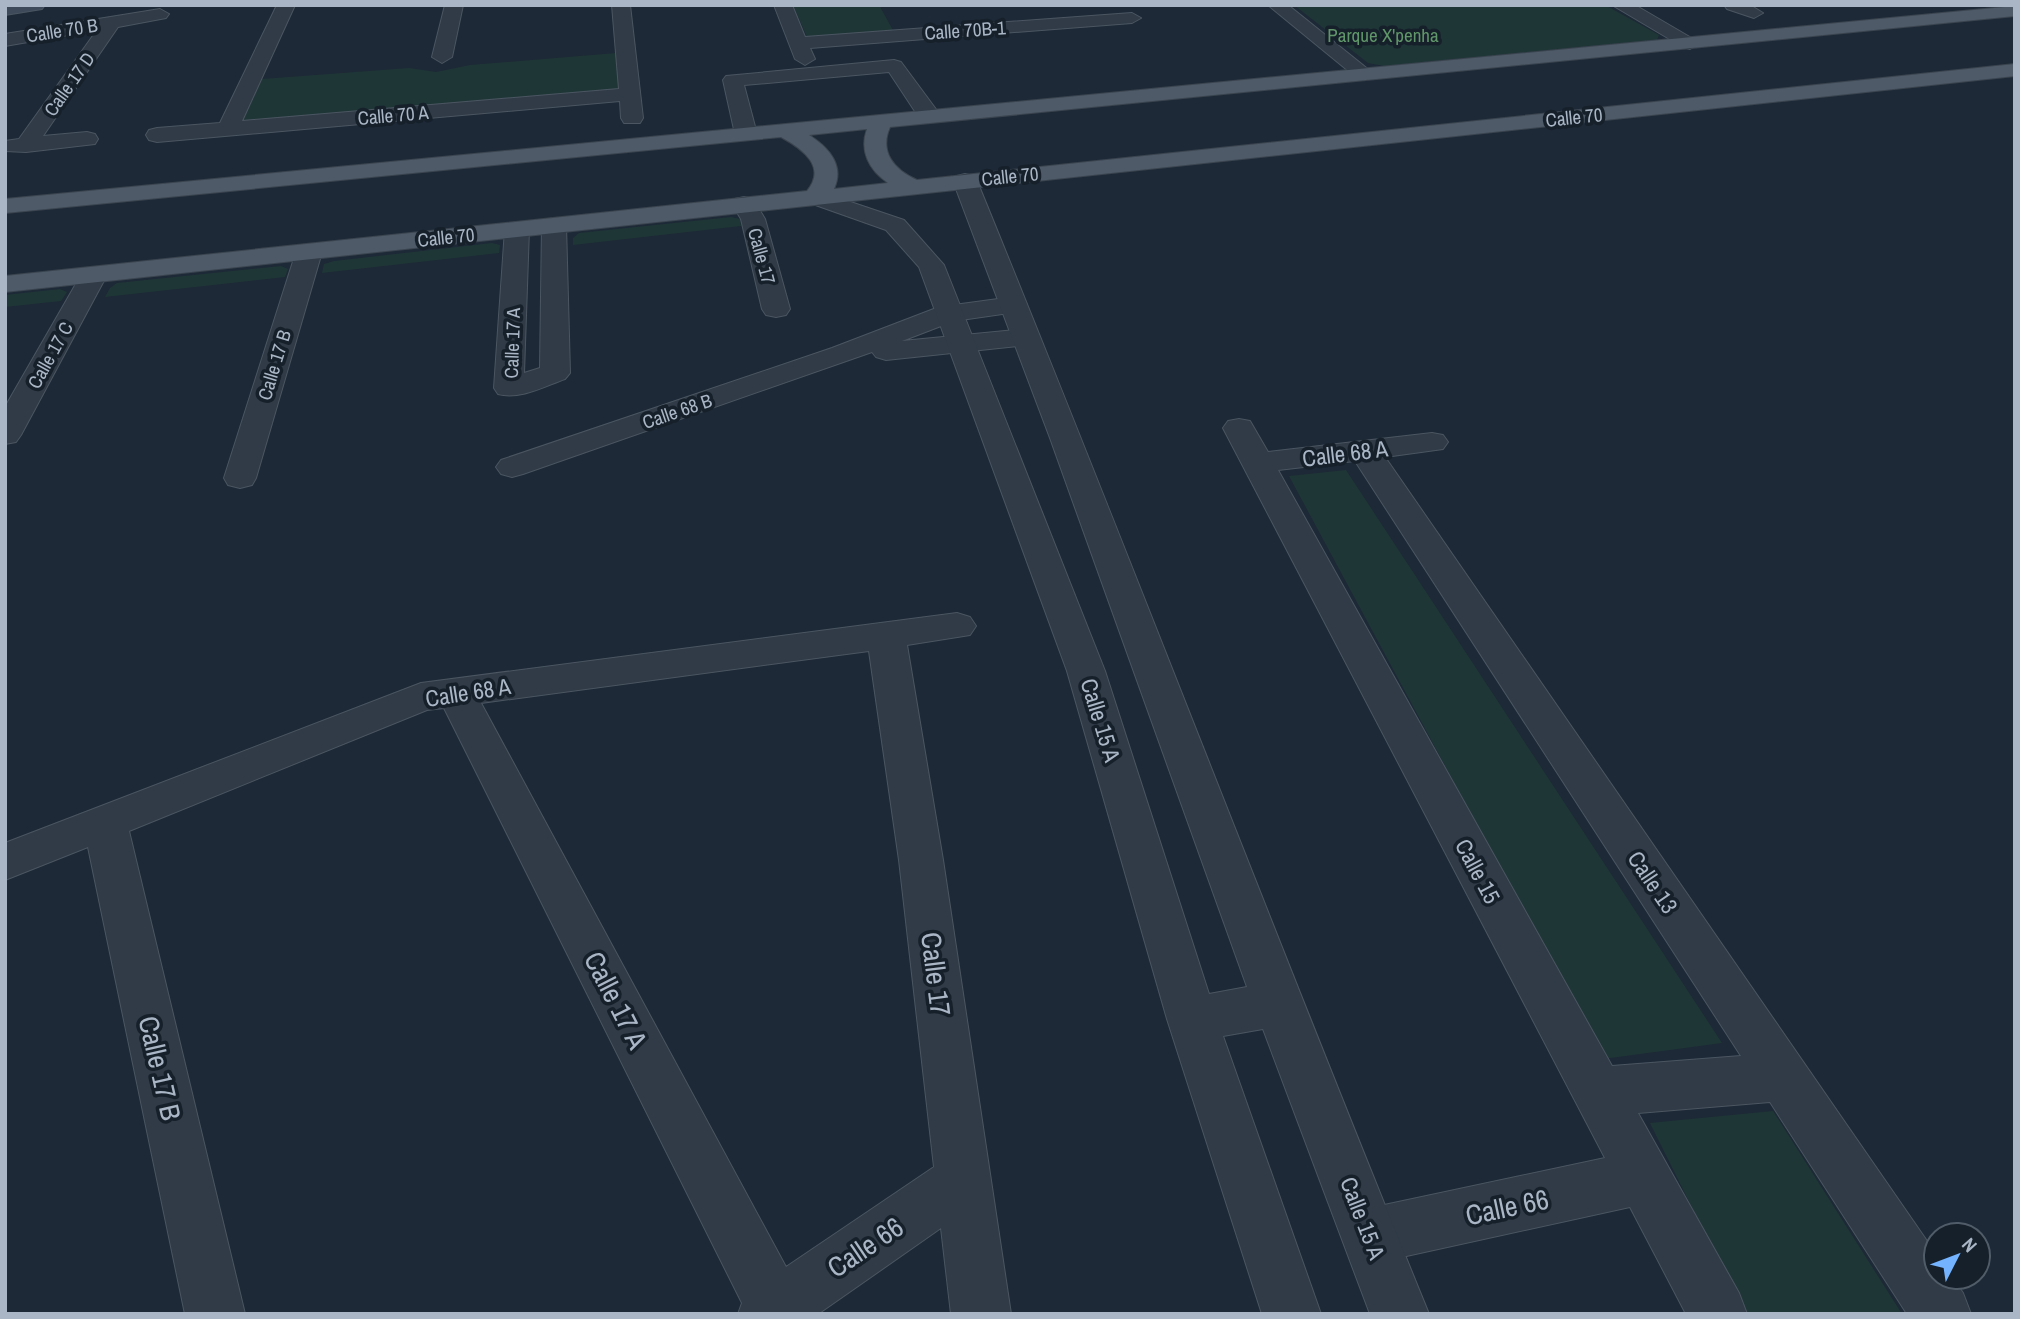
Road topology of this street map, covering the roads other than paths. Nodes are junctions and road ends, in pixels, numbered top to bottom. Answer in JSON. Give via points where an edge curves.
{"nodes":[{"id":1,"x":36,"y":5,"type":"edge"},
{"id":2,"x":286,"y":5,"type":"edge"},
{"id":3,"x":454,"y":5,"type":"edge"},
{"id":4,"x":621,"y":5,"type":"edge"},
{"id":5,"x":783,"y":5,"type":"edge"},
{"id":6,"x":1277,"y":5,"type":"edge"},
{"id":7,"x":1621,"y":5,"type":"edge"},
{"id":8,"x":1733,"y":5,"type":"edge"},
{"id":9,"x":5,"y":10,"type":"edge"},
{"id":10,"x":2015,"y":11,"type":"edge"},
{"id":11,"x":1754,"y":13,"type":"dead end"},
{"id":12,"x":160,"y":14,"type":"dead end"},
{"id":13,"x":1130,"y":17,"type":"edge"},
{"id":14,"x":112,"y":22,"type":"junction"},
{"id":15,"x":5,"y":40,"type":"edge"},
{"id":16,"x":1690,"y":43,"type":"junction"},
{"id":17,"x":442,"y":57,"type":"dead end"},
{"id":18,"x":2015,"y":70,"type":"edge"},
{"id":19,"x":1364,"y":74,"type":"junction"},
{"id":20,"x":629,"y":94,"type":"junction"},
{"id":21,"x":930,"y":117,"type":"junction"},
{"id":22,"x":632,"y":118,"type":"dead end"},
{"id":23,"x":881,"y":121,"type":"junction"},
{"id":24,"x":228,"y":129,"type":"junction"},
{"id":25,"x":786,"y":131,"type":"junction"},
{"id":26,"x":746,"y":134,"type":"junction"},
{"id":27,"x":157,"y":135,"type":"dead end"},
{"id":28,"x":87,"y":139,"type":"dead end"},
{"id":29,"x":16,"y":146,"type":"edge"},
{"id":30,"x":965,"y":181,"type":"junction"},
{"id":31,"x":914,"y":187,"type":"junction"},
{"id":32,"x":815,"y":197,"type":"junction"},
{"id":33,"x":744,"y":204,"type":"junction"},
{"id":34,"x":5,"y":206,"type":"edge"},
{"id":35,"x":554,"y":225,"type":"junction"},
{"id":36,"x":517,"y":229,"type":"junction"},
{"id":37,"x":309,"y":252,"type":"junction"},
{"id":38,"x":94,"y":275,"type":"junction"},
{"id":39,"x":5,"y":284,"type":"edge"},
{"id":40,"x":776,"y":309,"type":"dead end"},
{"id":41,"x":1020,"y":321,"type":"junction"},
{"id":42,"x":955,"y":329,"type":"junction"},
{"id":43,"x":5,"y":435,"type":"edge"},
{"id":44,"x":1432,"y":442,"type":"dead end"},
{"id":45,"x":1248,"y":446,"type":"joint"},
{"id":46,"x":1364,"y":450,"type":"junction"},
{"id":47,"x":512,"y":467,"type":"dead end"},
{"id":48,"x":240,"y":478,"type":"dead end"},
{"id":49,"x":957,"y":626,"type":"dead end"},
{"id":50,"x":886,"y":635,"type":"junction"},
{"id":51,"x":456,"y":693,"type":"junction"},
{"id":52,"x":105,"y":822,"type":"junction"},
{"id":53,"x":5,"y":862,"type":"edge"},
{"id":54,"x":1278,"y":1004,"type":"junction"},
{"id":55,"x":1192,"y":1019,"type":"junction"},
{"id":56,"x":1784,"y":1077,"type":"junction"},
{"id":57,"x":1597,"y":1092,"type":"junction"},
{"id":58,"x":1643,"y":1177,"type":"junction"},
{"id":59,"x":962,"y":1181,"type":"junction"},
{"id":60,"x":1370,"y":1236,"type":"junction"},
{"id":61,"x":771,"y":1311,"type":"edge"},
{"id":62,"x":215,"y":1314,"type":"edge"},
{"id":63,"x":981,"y":1314,"type":"edge"},
{"id":64,"x":1292,"y":1314,"type":"edge"},
{"id":65,"x":1400,"y":1314,"type":"edge"},
{"id":66,"x":1718,"y":1314,"type":"edge"},
{"id":67,"x":1942,"y":1314,"type":"edge"}],
"edges":[{"from":1,"to":9,"type":"main road"},
{"from":2,"to":24,"type":"street"},
{"from":3,"to":17,"type":"street"},
{"from":4,"to":20,"type":"street"},
{"from":5,"to":13,"type":"street","name":"Calle 70B-1","via":[[801,51]]},
{"from":6,"to":19,"type":"street"},
{"from":7,"to":16,"type":"street"},
{"from":8,"to":11,"type":"street"},
{"from":10,"to":16,"type":"main road"},
{"from":12,"to":14,"type":"street","name":"Calle 70 B"},
{"from":14,"to":15,"type":"street","name":"Calle 70 B"},
{"from":14,"to":29,"type":"street","name":"Calle 17 D"},
{"from":16,"to":19,"type":"main road"},
{"from":18,"to":30,"type":"main road","name":"Calle 70"},
{"from":19,"to":21,"type":"main road"},
{"from":20,"to":22,"type":"street"},
{"from":20,"to":24,"type":"street","name":"Calle 70 A"},
{"from":21,"to":23,"type":"main road"},
{"from":21,"to":26,"type":"street","via":[[894,66],[733,79]]},
{"from":23,"to":25,"type":"main road"},
{"from":23,"to":31,"type":"main road","via":[[874,134],[877,159],[901,182]]},
{"from":24,"to":27,"type":"street","name":"Calle 70 A"},
{"from":25,"to":26,"type":"main road"},
{"from":25,"to":32,"type":"main road","via":[[805,140],[825,163],[827,177]]},
{"from":26,"to":34,"type":"main road"},
{"from":28,"to":29,"type":"street"},
{"from":30,"to":31,"type":"main road","name":"Calle 70"},
{"from":30,"to":41,"type":"street","name":"Calle 15 A"},
{"from":31,"to":32,"type":"main road","name":"Calle 70"},
{"from":32,"to":33,"type":"main road","name":"Calle 70"},
{"from":32,"to":42,"type":"street","name":"Calle 15 A","via":[[895,225],[931,265]]},
{"from":33,"to":35,"type":"main road","name":"Calle 70"},
{"from":33,"to":40,"type":"street","name":"Calle 17","via":[[753,219]]},
{"from":35,"to":36,"type":"main road","name":"Calle 70"},
{"from":35,"to":36,"type":"street","name":"Calle 17 A","via":[[555,373],[509,388]]},
{"from":36,"to":37,"type":"main road","name":"Calle 70"},
{"from":37,"to":38,"type":"main road","name":"Calle 70"},
{"from":37,"to":48,"type":"street","name":"Calle 17 B"},
{"from":38,"to":39,"type":"main road","name":"Calle 70"},
{"from":38,"to":43,"type":"street","name":"Calle 17 C"},
{"from":41,"to":42,"type":"street","name":"Calle 68 B"},
{"from":41,"to":54,"type":"street","name":"Calle 15 A"},
{"from":42,"to":47,"type":"street","name":"Calle 68 B","via":[[842,354]]},
{"from":42,"to":55,"type":"street","name":"Calle 15 A","via":[[1086,671]]},
{"from":44,"to":46,"type":"street","name":"Calle 68 A"},
{"from":45,"to":46,"type":"street","name":"Calle 68 A"},
{"from":45,"to":57,"type":"street","name":"Calle 15"},
{"from":46,"to":56,"type":"street","name":"Calle 13"},
{"from":49,"to":50,"type":"street","name":"Calle 68 A"},
{"from":50,"to":51,"type":"street","name":"Calle 68 A"},
{"from":50,"to":59,"type":"street","name":"Calle 17","via":[[921,860]]},
{"from":51,"to":52,"type":"street","name":"Calle 68 A","via":[[421,697]]},
{"from":51,"to":61,"type":"street","name":"Calle 17 A"},
{"from":52,"to":53,"type":"street","name":"Calle 68 A"},
{"from":52,"to":62,"type":"street","name":"Calle 17 B"},
{"from":54,"to":55,"type":"street"},
{"from":54,"to":60,"type":"street","name":"Calle 15 A"},
{"from":55,"to":64,"type":"street","name":"Calle 15 A"},
{"from":56,"to":57,"type":"street"},
{"from":56,"to":67,"type":"street","name":"Calle 13"},
{"from":57,"to":58,"type":"street","name":"Calle 15"},
{"from":58,"to":60,"type":"street","name":"Calle 66"},
{"from":58,"to":66,"type":"street","name":"Calle 15"},
{"from":59,"to":61,"type":"street","name":"Calle 66"},
{"from":59,"to":63,"type":"street","name":"Calle 17"},
{"from":60,"to":65,"type":"street","name":"Calle 15 A"}]}
